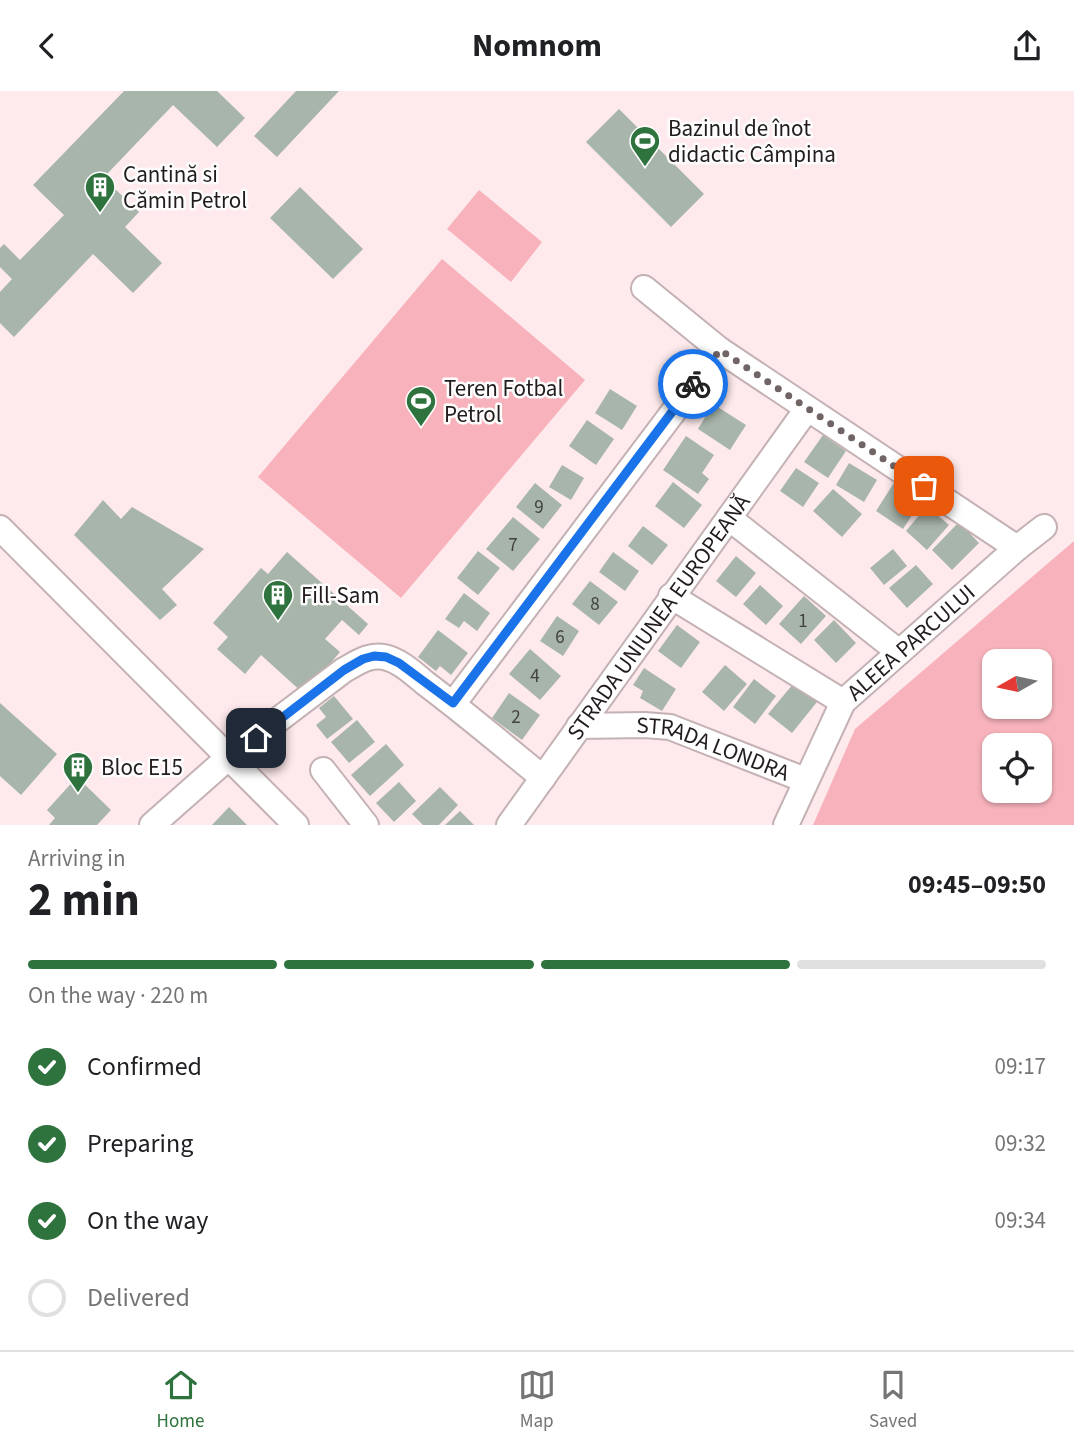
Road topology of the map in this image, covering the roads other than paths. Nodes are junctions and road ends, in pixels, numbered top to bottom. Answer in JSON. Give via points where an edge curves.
{"nodes":[{"id":1,"x":644,"y":288,"type":"dead end"},
{"id":2,"x":720,"y":350,"type":"junction"},
{"id":3,"x":807,"y":409,"type":"junction"},
{"id":4,"x":729,"y":518,"type":"junction"},
{"id":5,"x":1044,"y":527,"type":"dead end"},
{"id":6,"x":0,"y":528,"type":"edge"},
{"id":7,"x":1017,"y":548,"type":"junction"},
{"id":8,"x":671,"y":596,"type":"junction"},
{"id":9,"x":899,"y":652,"type":"junction"},
{"id":10,"x":843,"y":702,"type":"junction"},
{"id":11,"x":453,"y":703,"type":"junction"},
{"id":12,"x":579,"y":726,"type":"junction"},
{"id":13,"x":229,"y":757,"type":"junction"},
{"id":14,"x":323,"y":770,"type":"dead end"},
{"id":15,"x":543,"y":778,"type":"junction"},
{"id":16,"x":805,"y":781,"type":"junction"},
{"id":17,"x":152,"y":825,"type":"edge"},
{"id":18,"x":296,"y":825,"type":"edge"},
{"id":19,"x":366,"y":825,"type":"edge"},
{"id":20,"x":509,"y":825,"type":"edge"},
{"id":21,"x":786,"y":825,"type":"edge"}],
"edges":[{"from":1,"to":2,"type":"street"},
{"from":2,"to":3,"type":"street"},
{"from":2,"to":11,"type":"street"},
{"from":3,"to":4,"type":"street","name":"STRADA UNIUNEA EUROPEANĂ"},
{"from":3,"to":7,"type":"street"},
{"from":4,"to":8,"type":"street","name":"STRADA UNIUNEA EUROPEANĂ"},
{"from":4,"to":9,"type":"street"},
{"from":5,"to":7,"type":"street","name":"ALEEA PARCULUI"},
{"from":6,"to":13,"type":"street"},
{"from":7,"to":9,"type":"street","name":"ALEEA PARCULUI"},
{"from":8,"to":10,"type":"street"},
{"from":8,"to":12,"type":"street","name":"STRADA UNIUNEA EUROPEANĂ"},
{"from":9,"to":10,"type":"street","name":"ALEEA PARCULUI"},
{"from":10,"to":16,"type":"street","name":"ALEEA PARCULUI"},
{"from":11,"to":13,"type":"street","via":[[399,663],[374,656],[344,670]]},
{"from":11,"to":15,"type":"street"},
{"from":12,"to":15,"type":"street","name":"STRADA UNIUNEA EUROPEANĂ"},
{"from":12,"to":16,"type":"street","name":"STRADA LONDRA","via":[[670,727]]},
{"from":13,"to":17,"type":"street"},
{"from":13,"to":18,"type":"street"},
{"from":14,"to":19,"type":"street"},
{"from":15,"to":20,"type":"street","name":"STRADA UNIUNEA EUROPEANĂ"},
{"from":16,"to":21,"type":"street","name":"ALEEA PARCULUI"}]}
